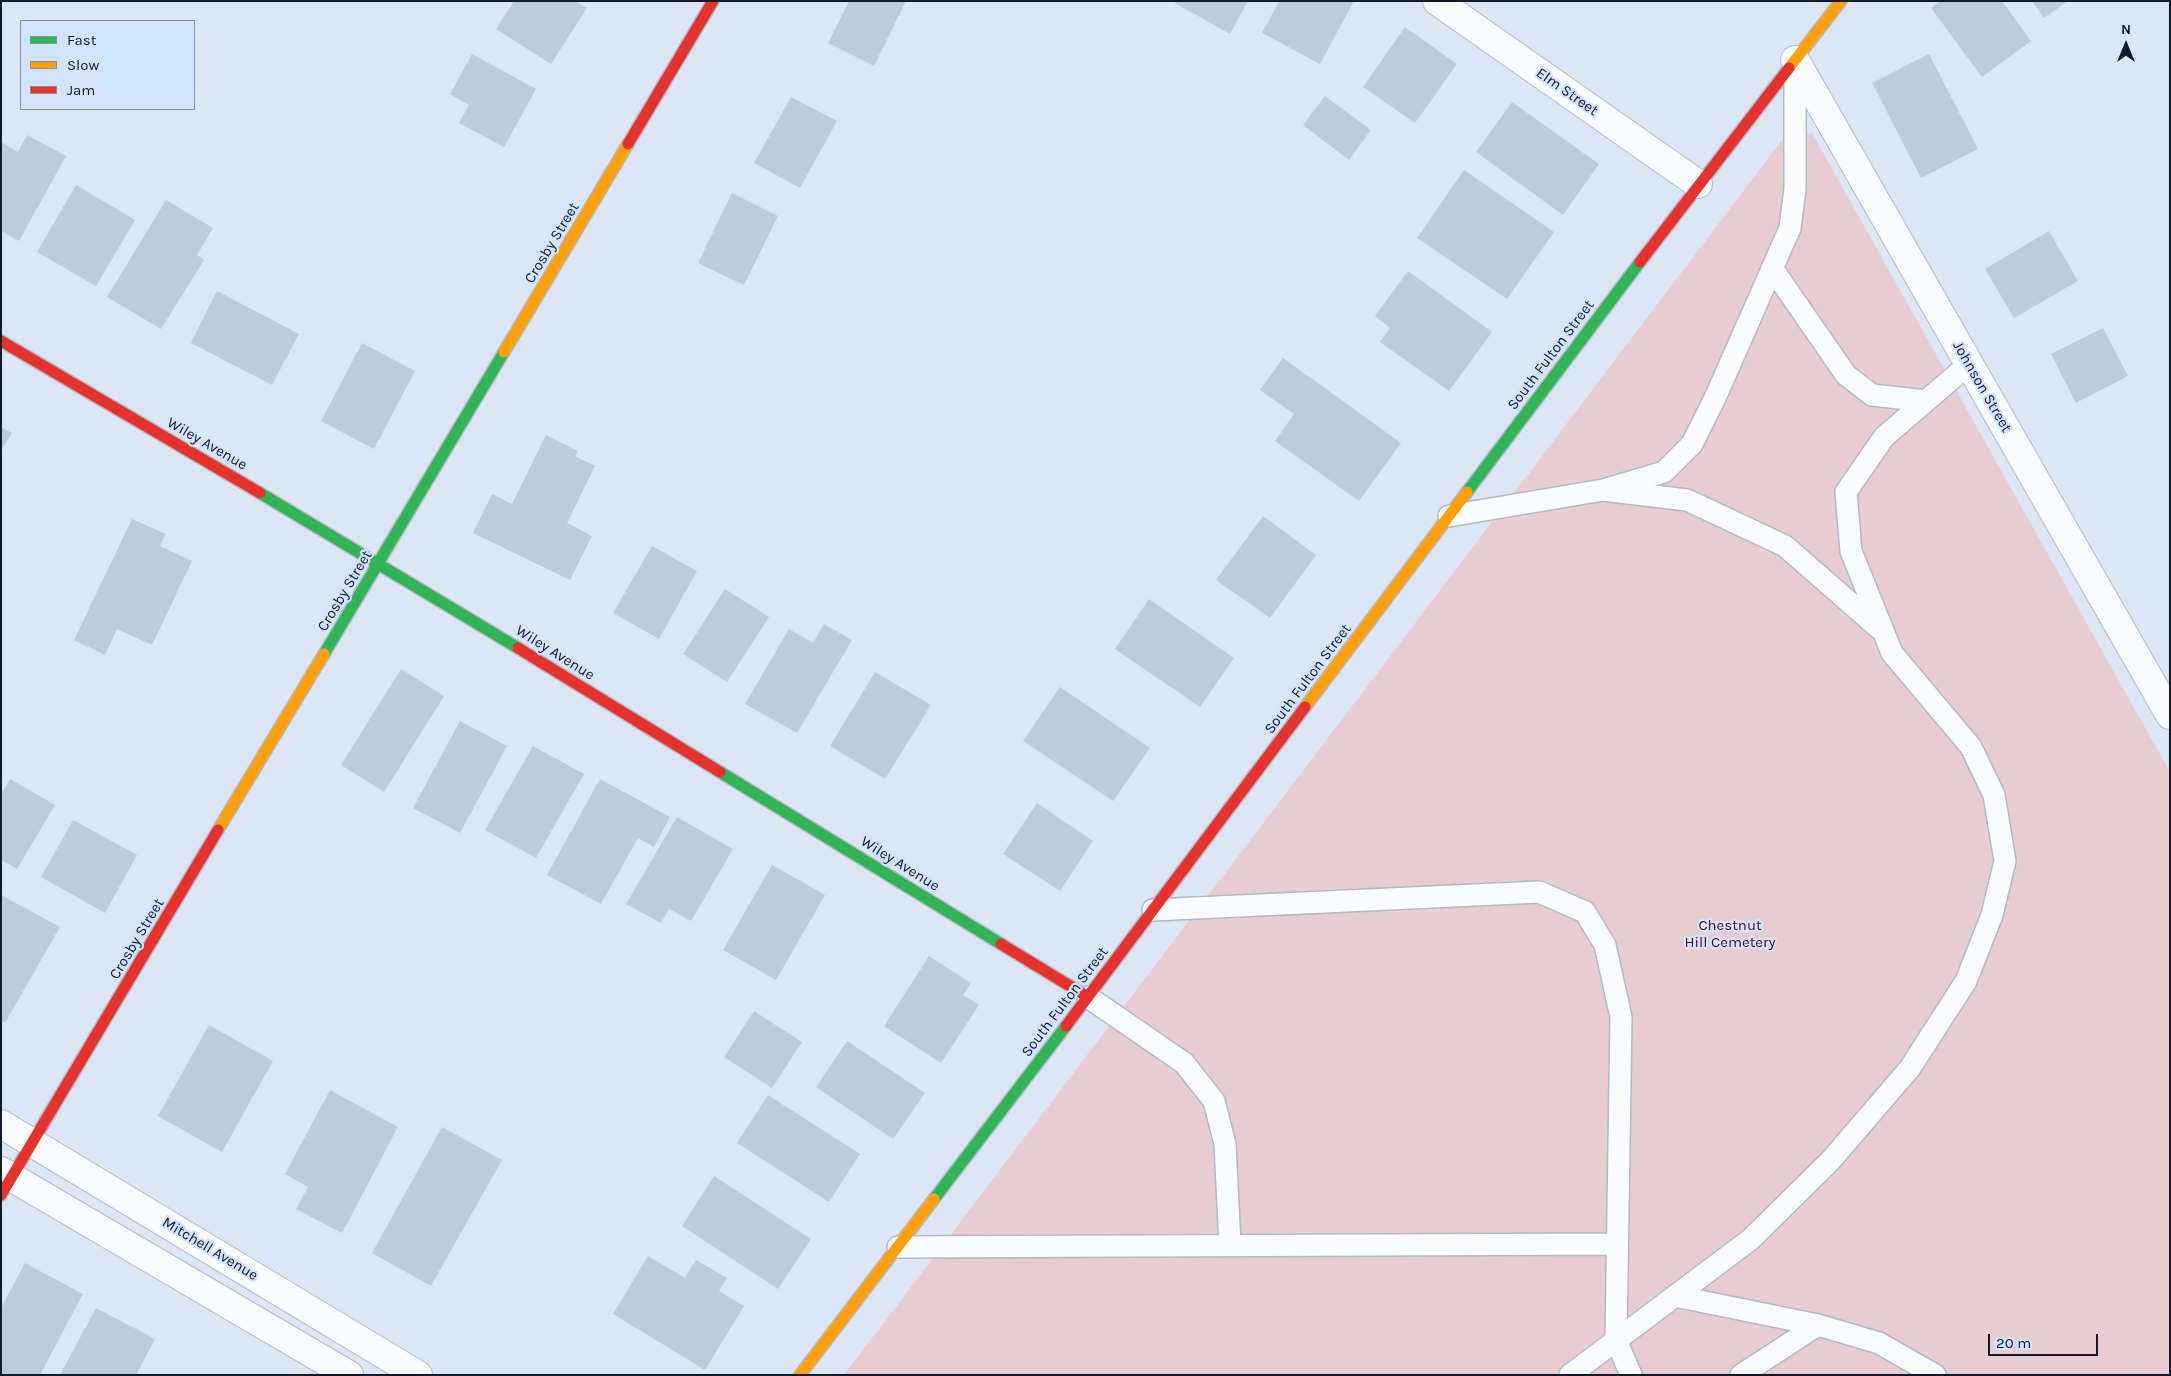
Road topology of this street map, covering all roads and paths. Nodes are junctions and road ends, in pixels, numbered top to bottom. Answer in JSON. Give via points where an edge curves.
{"nodes":[{"id":1,"x":713,"y":1,"type":"edge"},
{"id":2,"x":1436,"y":1,"type":"edge"},
{"id":3,"x":1841,"y":1,"type":"edge"},
{"id":4,"x":1795,"y":60,"type":"junction"},
{"id":5,"x":1698,"y":184,"type":"junction"},
{"id":6,"x":1772,"y":268,"type":"junction"},
{"id":7,"x":1,"y":341,"type":"edge"},
{"id":8,"x":1969,"y":364,"type":"junction"},
{"id":9,"x":1926,"y":401,"type":"junction"},
{"id":10,"x":1603,"y":490,"type":"junction"},
{"id":11,"x":1449,"y":516,"type":"junction"},
{"id":12,"x":380,"y":563,"type":"junction"},
{"id":13,"x":1884,"y":632,"type":"junction"},
{"id":14,"x":2170,"y":715,"type":"edge"},
{"id":15,"x":1153,"y":910,"type":"junction"},
{"id":16,"x":1088,"y":997,"type":"junction"},
{"id":17,"x":1,"y":1124,"type":"edge"},
{"id":18,"x":33,"y":1142,"type":"junction"},
{"id":19,"x":5,"y":1181,"type":"edge"},
{"id":20,"x":1617,"y":1244,"type":"junction"},
{"id":21,"x":1230,"y":1245,"type":"junction"},
{"id":22,"x":898,"y":1247,"type":"junction"},
{"id":23,"x":1675,"y":1296,"type":"junction"},
{"id":24,"x":1818,"y":1325,"type":"junction"},
{"id":25,"x":1616,"y":1340,"type":"junction"},
{"id":26,"x":348,"y":1375,"type":"edge"},
{"id":27,"x":418,"y":1375,"type":"edge"},
{"id":28,"x":800,"y":1375,"type":"edge"},
{"id":29,"x":1570,"y":1375,"type":"edge"},
{"id":30,"x":1631,"y":1375,"type":"edge"},
{"id":31,"x":1741,"y":1375,"type":"edge"},
{"id":32,"x":1935,"y":1375,"type":"edge"}],
"edges":[{"from":1,"to":12,"type":"street","name":"Crosby Street"},
{"from":2,"to":5,"type":"street","name":"Elm Street"},
{"from":3,"to":4,"type":"street","name":"South Fulton Street"},
{"from":4,"to":5,"type":"street","name":"South Fulton Street"},
{"from":4,"to":6,"type":"lane","via":[[1795,189],[1790,228]]},
{"from":4,"to":8,"type":"street","name":"Johnson Street"},
{"from":5,"to":11,"type":"street","name":"South Fulton Street"},
{"from":6,"to":9,"type":"lane","via":[[1846,375],[1872,396]]},
{"from":6,"to":10,"type":"lane","via":[[1692,444],[1664,472]]},
{"from":7,"to":12,"type":"street","name":"Wiley Avenue"},
{"from":8,"to":9,"type":"lane"},
{"from":8,"to":14,"type":"street","name":"Johnson Street"},
{"from":9,"to":13,"type":"lane","via":[[1884,436],[1846,492],[1851,551]]},
{"from":10,"to":11,"type":"lane"},
{"from":10,"to":13,"type":"lane","via":[[1687,500],[1785,546]]},
{"from":11,"to":15,"type":"street","name":"South Fulton Street"},
{"from":12,"to":16,"type":"street","name":"Wiley Avenue"},
{"from":12,"to":18,"type":"street","name":"Crosby Street"},
{"from":13,"to":23,"type":"lane","via":[[1892,653],[1971,747],[1994,795],[2005,862],[1992,915],[1966,982],[1910,1068],[1831,1160],[1751,1239]]},
{"from":15,"to":16,"type":"street","name":"South Fulton Street"},
{"from":15,"to":20,"type":"lane","via":[[1539,892],[1585,912],[1605,945],[1621,1017]]},
{"from":16,"to":21,"type":"lane","via":[[1184,1063],[1214,1101],[1224,1144]]},
{"from":16,"to":22,"type":"street","name":"South Fulton Street"},
{"from":17,"to":18,"type":"street","name":"Mitchell Avenue"},
{"from":18,"to":19,"type":"street","name":"Crosby Street"},
{"from":18,"to":27,"type":"street","name":"Mitchell Avenue"},
{"from":19,"to":26,"type":"street"},
{"from":20,"to":21,"type":"lane"},
{"from":20,"to":25,"type":"lane"},
{"from":21,"to":22,"type":"lane"},
{"from":22,"to":28,"type":"street","name":"South Fulton Street"},
{"from":23,"to":24,"type":"lane"},
{"from":23,"to":25,"type":"lane"},
{"from":24,"to":31,"type":"lane"},
{"from":24,"to":32,"type":"lane","via":[[1879,1343]]},
{"from":25,"to":29,"type":"lane"},
{"from":25,"to":30,"type":"lane"}]}
